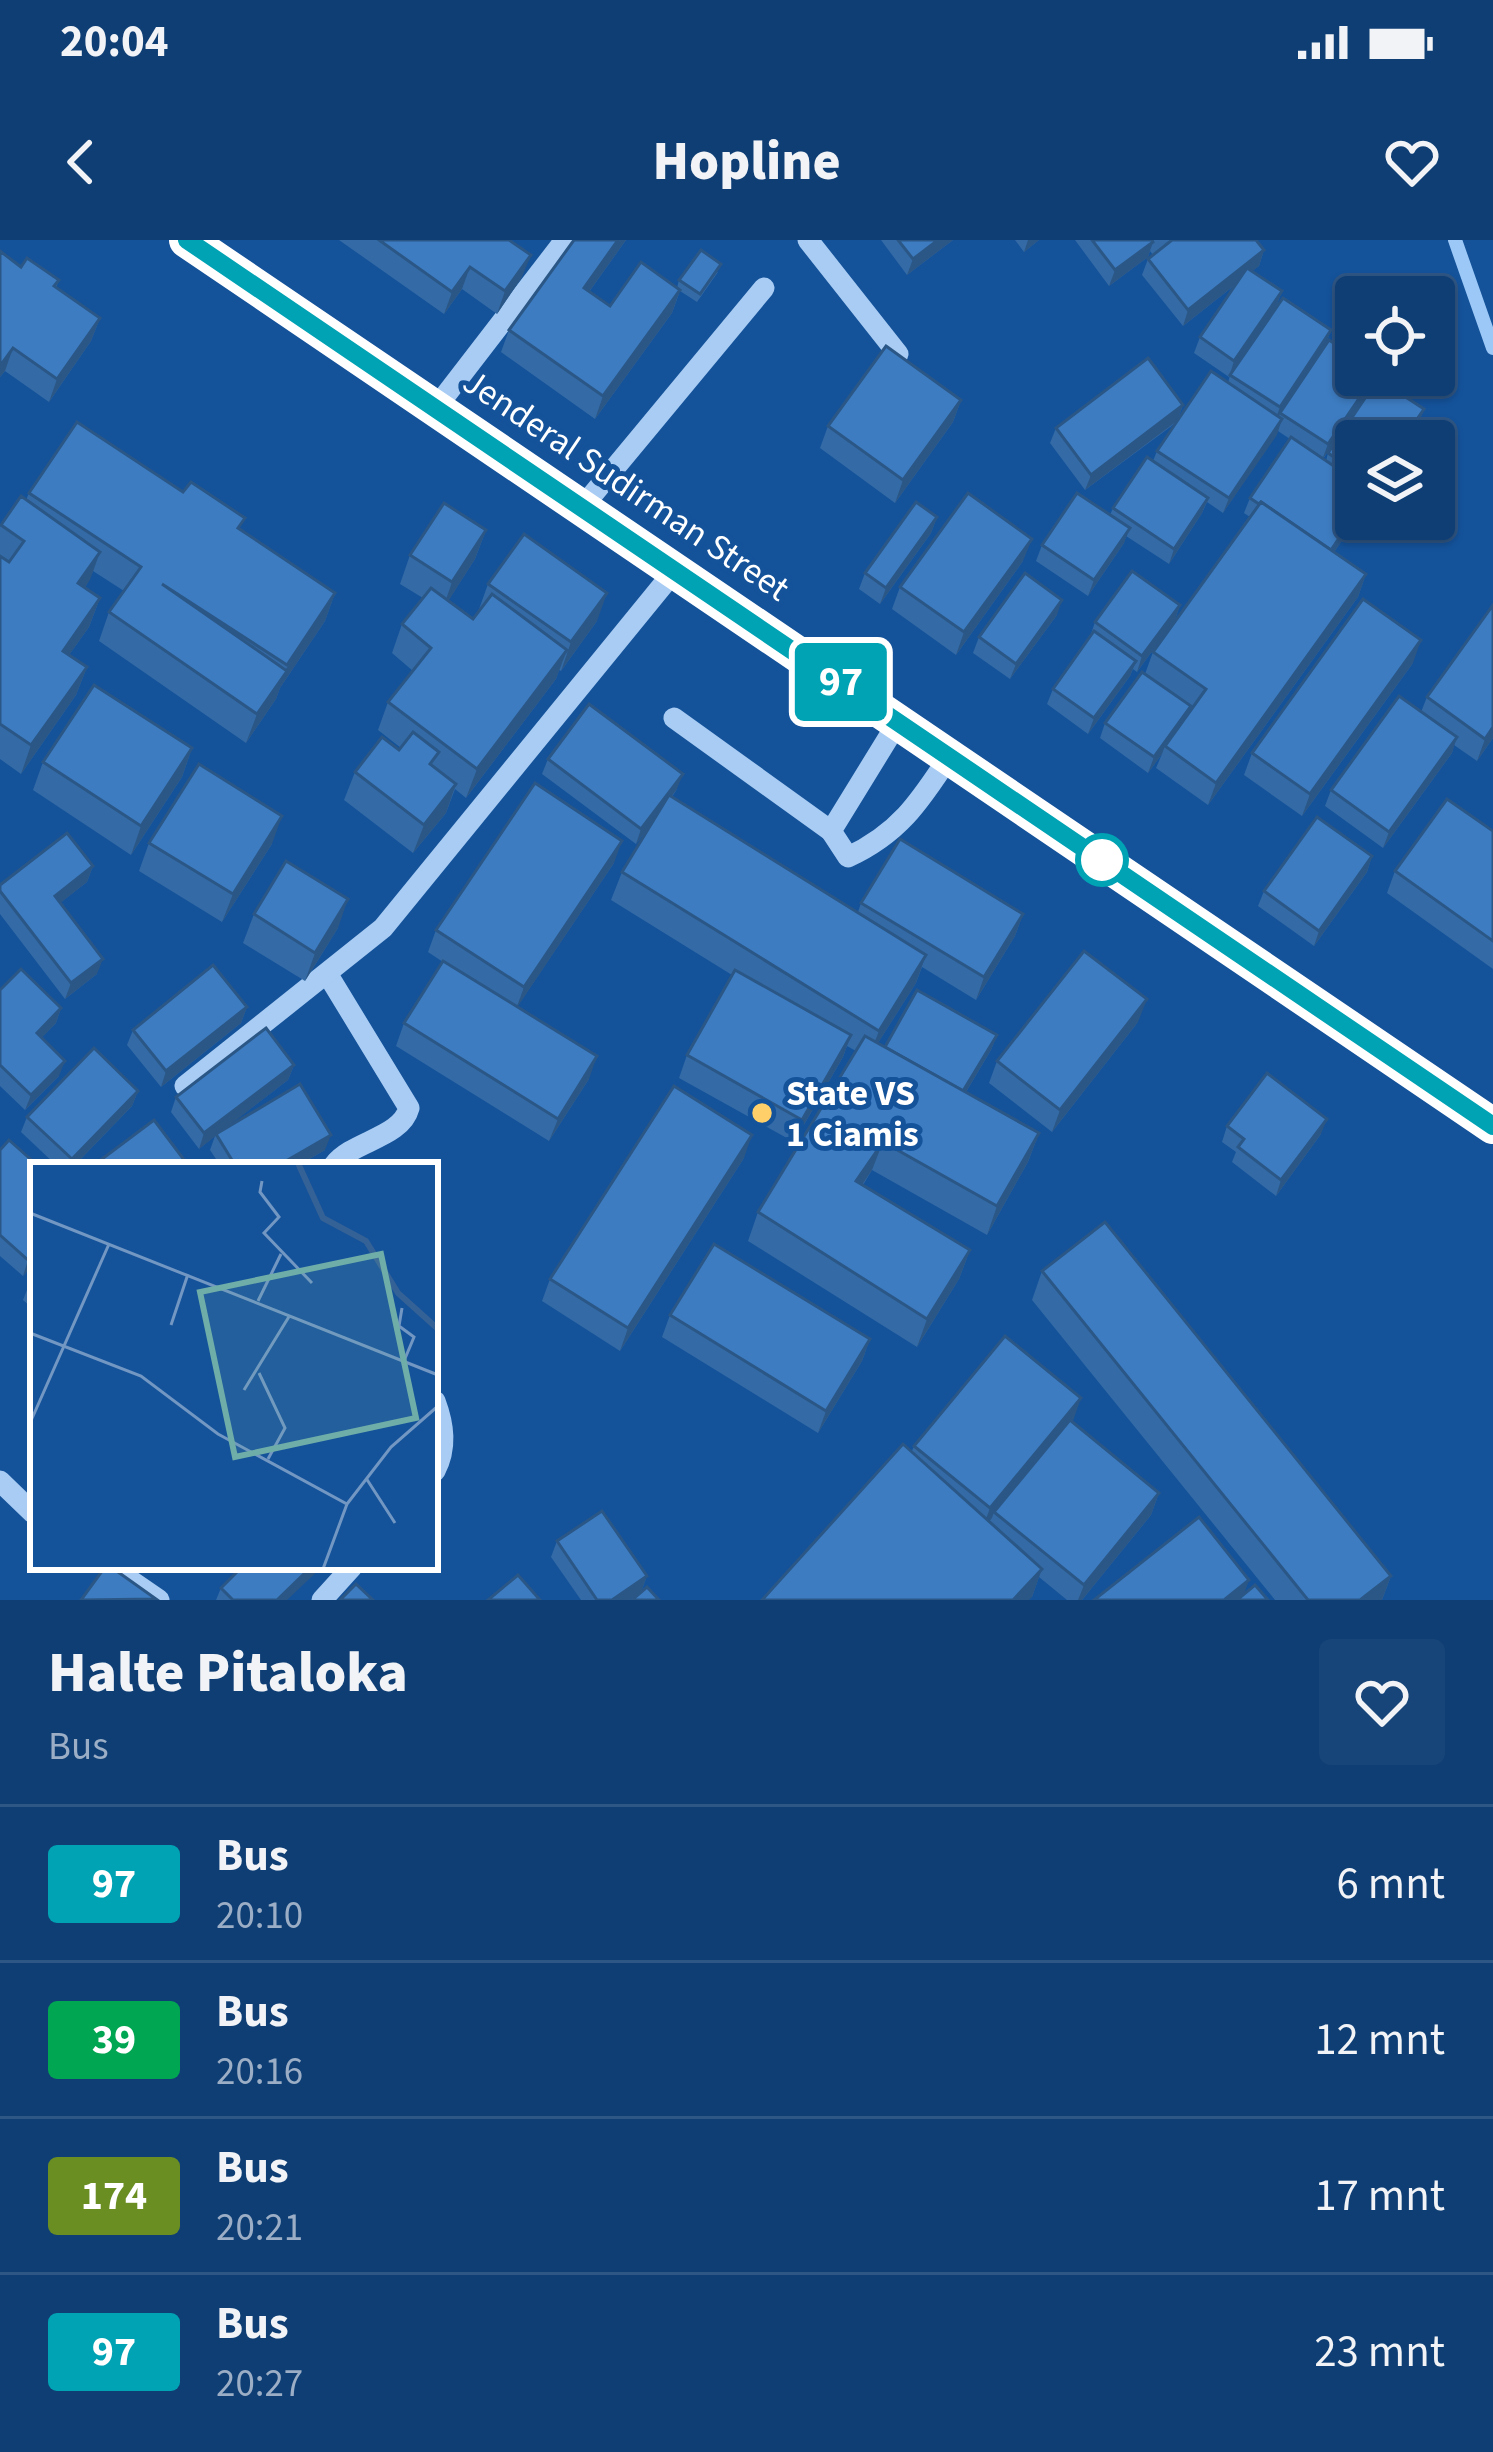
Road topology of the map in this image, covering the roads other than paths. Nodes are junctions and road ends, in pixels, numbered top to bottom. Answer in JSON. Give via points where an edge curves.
{"nodes":[{"id":1,"x":187,"y":240,"type":"edge"},
{"id":2,"x":565,"y":240,"type":"edge"},
{"id":3,"x":808,"y":240,"type":"edge"},
{"id":4,"x":764,"y":287,"type":"dead end"},
{"id":5,"x":898,"y":354,"type":"edge"},
{"id":6,"x":438,"y":405,"type":"junction"},
{"id":7,"x":584,"y":505,"type":"junction"},
{"id":8,"x":676,"y":569,"type":"junction"},
{"id":9,"x":674,"y":718,"type":"dead end"},
{"id":10,"x":898,"y":722,"type":"junction"},
{"id":11,"x":949,"y":757,"type":"junction"},
{"id":12,"x":830,"y":831,"type":"junction"},
{"id":13,"x":328,"y":976,"type":"junction"},
{"id":14,"x":184,"y":1086,"type":"edge"},
{"id":15,"x":1493,"y":1126,"type":"edge"},
{"id":16,"x":336,"y":1162,"type":"edge"},
{"id":17,"x":438,"y":1409,"type":"edge"},
{"id":18,"x":438,"y":1465,"type":"edge"},
{"id":19,"x":0,"y":1480,"type":"edge"},
{"id":20,"x":30,"y":1510,"type":"edge"},
{"id":21,"x":115,"y":1570,"type":"edge"},
{"id":22,"x":349,"y":1570,"type":"edge"},
{"id":23,"x":159,"y":1600,"type":"edge"},
{"id":24,"x":322,"y":1600,"type":"edge"}],
"edges":[{"from":1,"to":6,"type":"highway","name":"Jenderal Sudirman Street"},
{"from":2,"to":6,"type":"street"},
{"from":3,"to":5,"type":"street"},
{"from":4,"to":7,"type":"street"},
{"from":6,"to":7,"type":"highway","name":"Jenderal Sudirman Street"},
{"from":7,"to":8,"type":"highway","name":"Jenderal Sudirman Street"},
{"from":8,"to":10,"type":"highway","name":"Jenderal Sudirman Street"},
{"from":8,"to":13,"type":"street","via":[[383,928]]},
{"from":9,"to":12,"type":"street"},
{"from":10,"to":11,"type":"highway","name":"Jenderal Sudirman Street"},
{"from":10,"to":12,"type":"street"},
{"from":11,"to":12,"type":"street","via":[[887,839],[848,857]]},
{"from":11,"to":15,"type":"highway","name":"Jenderal Sudirman Street"},
{"from":13,"to":14,"type":"street"},
{"from":13,"to":16,"type":"street","via":[[409,1108],[399,1125]]},
{"from":17,"to":18,"type":"street","via":[[444,1426]]},
{"from":19,"to":20,"type":"street"},
{"from":21,"to":23,"type":"street"},
{"from":22,"to":24,"type":"street"}]}
